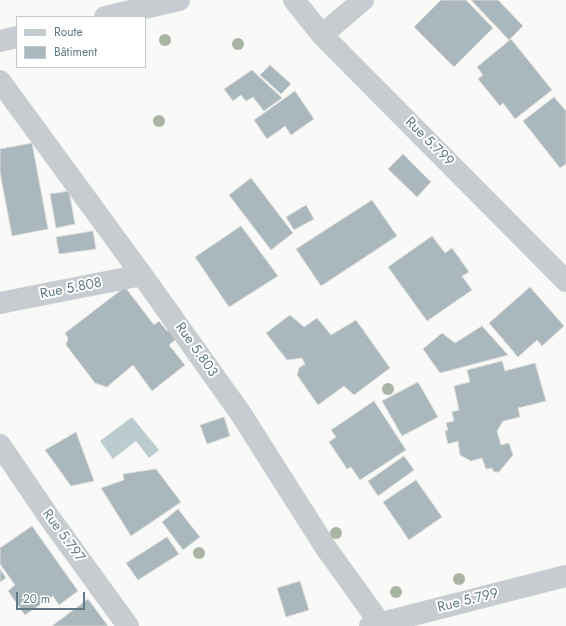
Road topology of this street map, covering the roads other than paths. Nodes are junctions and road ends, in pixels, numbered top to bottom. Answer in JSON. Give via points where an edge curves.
{"nodes":[{"id":1,"x":180,"y":0,"type":"edge"},
{"id":2,"x":294,"y":0,"type":"edge"},
{"id":3,"x":363,"y":0,"type":"edge"},
{"id":4,"x":109,"y":16,"type":"edge"},
{"id":5,"x":322,"y":35,"type":"junction"},
{"id":6,"x":16,"y":37,"type":"edge"},
{"id":7,"x":0,"y":41,"type":"edge"},
{"id":8,"x":0,"y":81,"type":"edge"},
{"id":9,"x":142,"y":275,"type":"junction"},
{"id":10,"x":566,"y":281,"type":"edge"},
{"id":11,"x":0,"y":303,"type":"edge"},
{"id":12,"x":0,"y":444,"type":"edge"},
{"id":13,"x":566,"y":576,"type":"edge"},
{"id":14,"x":377,"y":625,"type":"edge"},
{"id":15,"x":128,"y":626,"type":"edge"}],
"edges":[{"from":1,"to":4,"type":"street"},
{"from":2,"to":5,"type":"street","name":"Rue 5.799"},
{"from":3,"to":5,"type":"street"},
{"from":5,"to":10,"type":"street","name":"Rue 5.799"},
{"from":6,"to":7,"type":"street"},
{"from":8,"to":9,"type":"street","name":"Rue 5.803"},
{"from":9,"to":11,"type":"street","name":"Rue 5.808"},
{"from":9,"to":14,"type":"street","name":"Rue 5.803","via":[[241,414]]},
{"from":12,"to":15,"type":"street","name":"Rue 5.797"},
{"from":13,"to":14,"type":"street","name":"Rue 5.799"}]}
